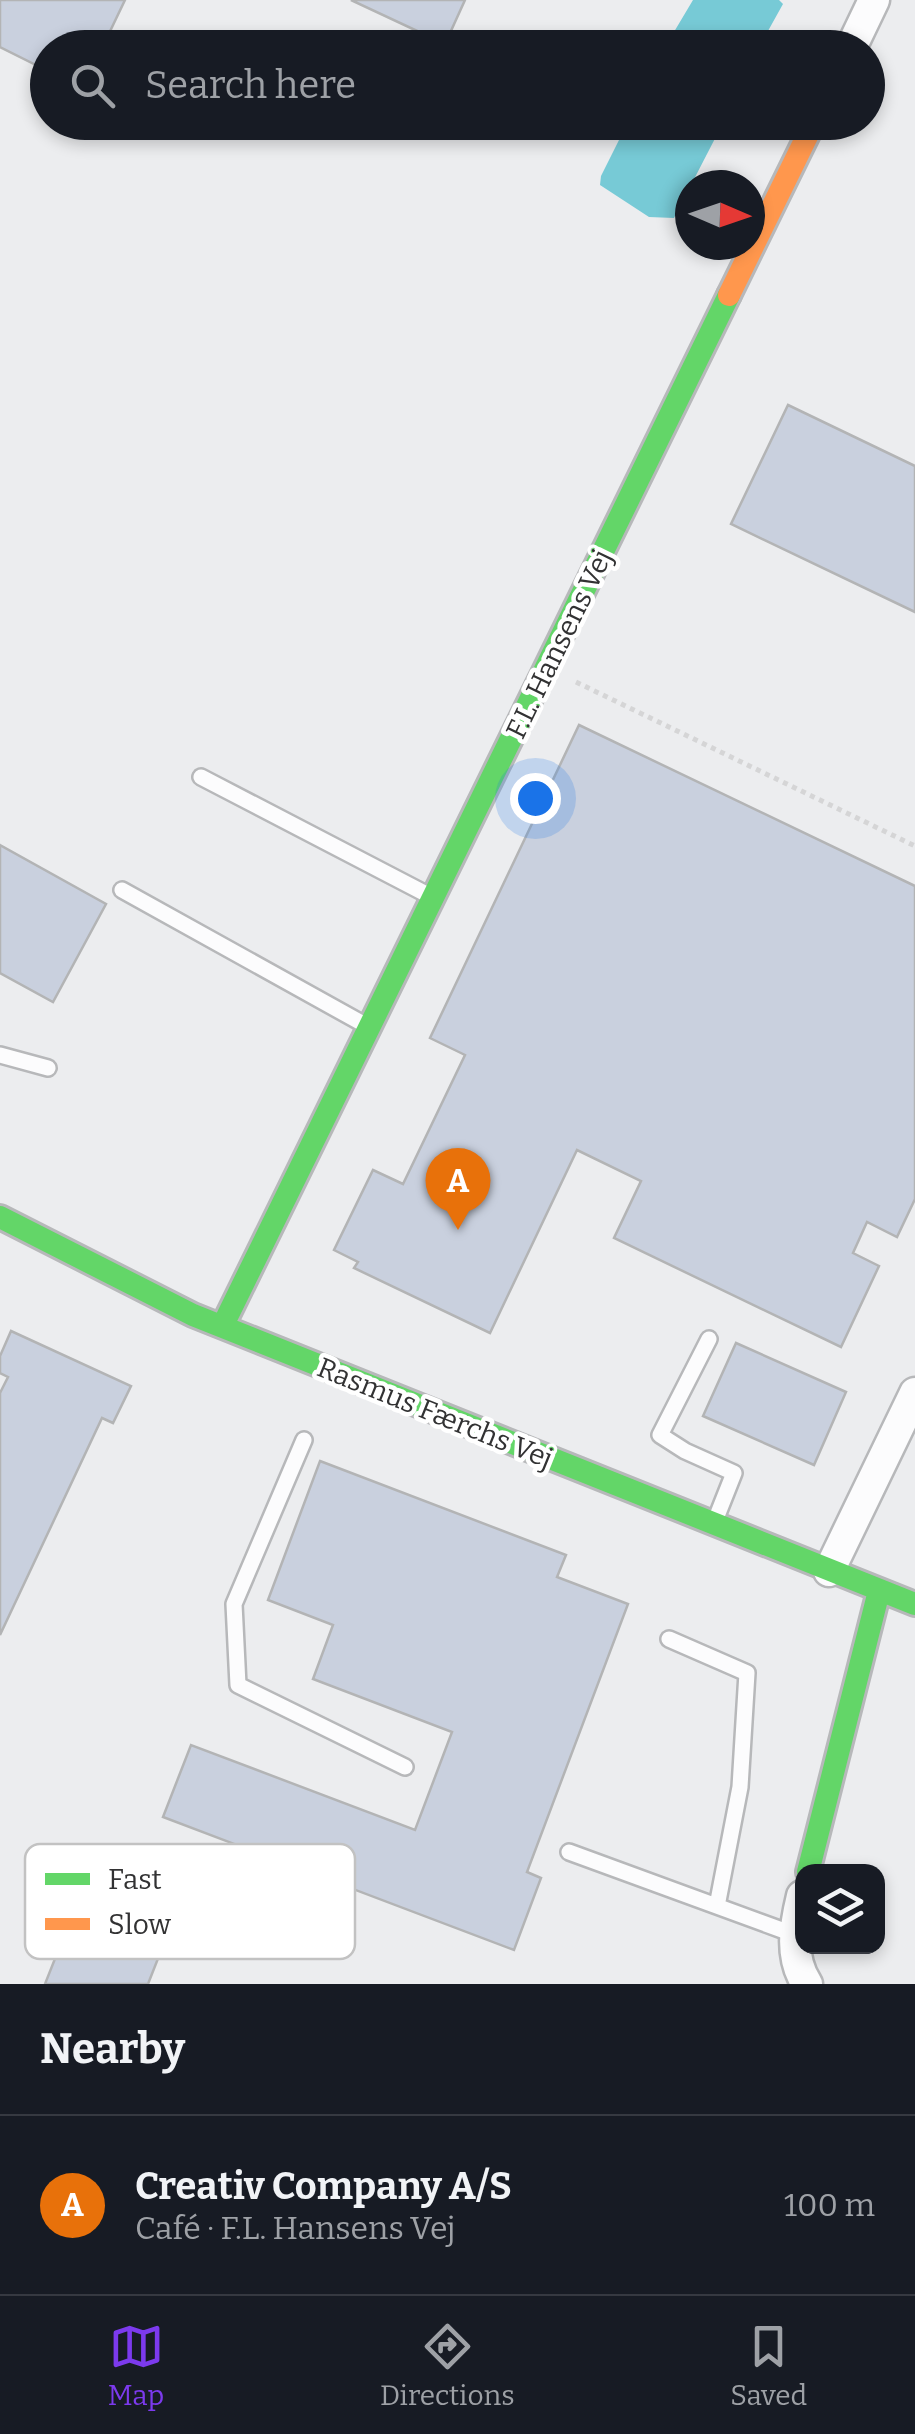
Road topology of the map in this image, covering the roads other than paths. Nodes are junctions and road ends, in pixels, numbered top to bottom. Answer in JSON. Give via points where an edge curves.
{"nodes":[{"id":1,"x":874,"y":0,"type":"edge"},
{"id":2,"x":860,"y":30,"type":"edge"},
{"id":3,"x":805,"y":140,"type":"edge"},
{"id":4,"x":201,"y":777,"type":"dead end"},
{"id":5,"x":122,"y":890,"type":"dead end"},
{"id":6,"x":434,"y":898,"type":"junction"},
{"id":7,"x":369,"y":1027,"type":"junction"},
{"id":8,"x":0,"y":1055,"type":"edge"},
{"id":9,"x":48,"y":1068,"type":"dead end"},
{"id":10,"x":0,"y":1217,"type":"edge"},
{"id":11,"x":223,"y":1325,"type":"junction"},
{"id":12,"x":708,"y":1339,"type":"dead end"},
{"id":13,"x":915,"y":1393,"type":"edge"},
{"id":14,"x":304,"y":1440,"type":"dead end"},
{"id":15,"x":713,"y":1525,"type":"junction"},
{"id":16,"x":829,"y":1571,"type":"junction"},
{"id":17,"x":879,"y":1591,"type":"junction"},
{"id":18,"x":915,"y":1604,"type":"edge"},
{"id":19,"x":669,"y":1638,"type":"dead end"},
{"id":20,"x":405,"y":1768,"type":"dead end"},
{"id":21,"x":570,"y":1852,"type":"dead end"},
{"id":22,"x":810,"y":1864,"type":"edge"},
{"id":23,"x":717,"y":1906,"type":"junction"},
{"id":24,"x":795,"y":1926,"type":"edge"},
{"id":25,"x":793,"y":1934,"type":"junction"},
{"id":26,"x":807,"y":1984,"type":"edge"}],
"edges":[{"from":1,"to":2,"type":"street"},
{"from":3,"to":6,"type":"street","name":"F.L. Hansens Vej"},
{"from":4,"to":6,"type":"lane"},
{"from":5,"to":7,"type":"lane"},
{"from":6,"to":7,"type":"street","name":"F.L. Hansens Vej"},
{"from":7,"to":11,"type":"street","name":"F.L. Hansens Vej"},
{"from":8,"to":9,"type":"lane"},
{"from":10,"to":11,"type":"street","name":"Rasmus Færchs Vej"},
{"from":11,"to":15,"type":"street","name":"Rasmus Færchs Vej"},
{"from":12,"to":15,"type":"lane","via":[[660,1435],[734,1473]]},
{"from":13,"to":16,"type":"street"},
{"from":14,"to":20,"type":"lane","via":[[234,1604],[238,1685]]},
{"from":15,"to":16,"type":"street","name":"Rasmus Færchs Vej"},
{"from":16,"to":17,"type":"street","name":"Rasmus Færchs Vej"},
{"from":17,"to":18,"type":"street","name":"Rasmus Færchs Vej"},
{"from":17,"to":22,"type":"street"},
{"from":19,"to":23,"type":"lane","via":[[747,1673],[740,1787]]},
{"from":21,"to":23,"type":"lane"},
{"from":23,"to":25,"type":"lane"},
{"from":24,"to":25,"type":"street"},
{"from":25,"to":26,"type":"street"}]}
